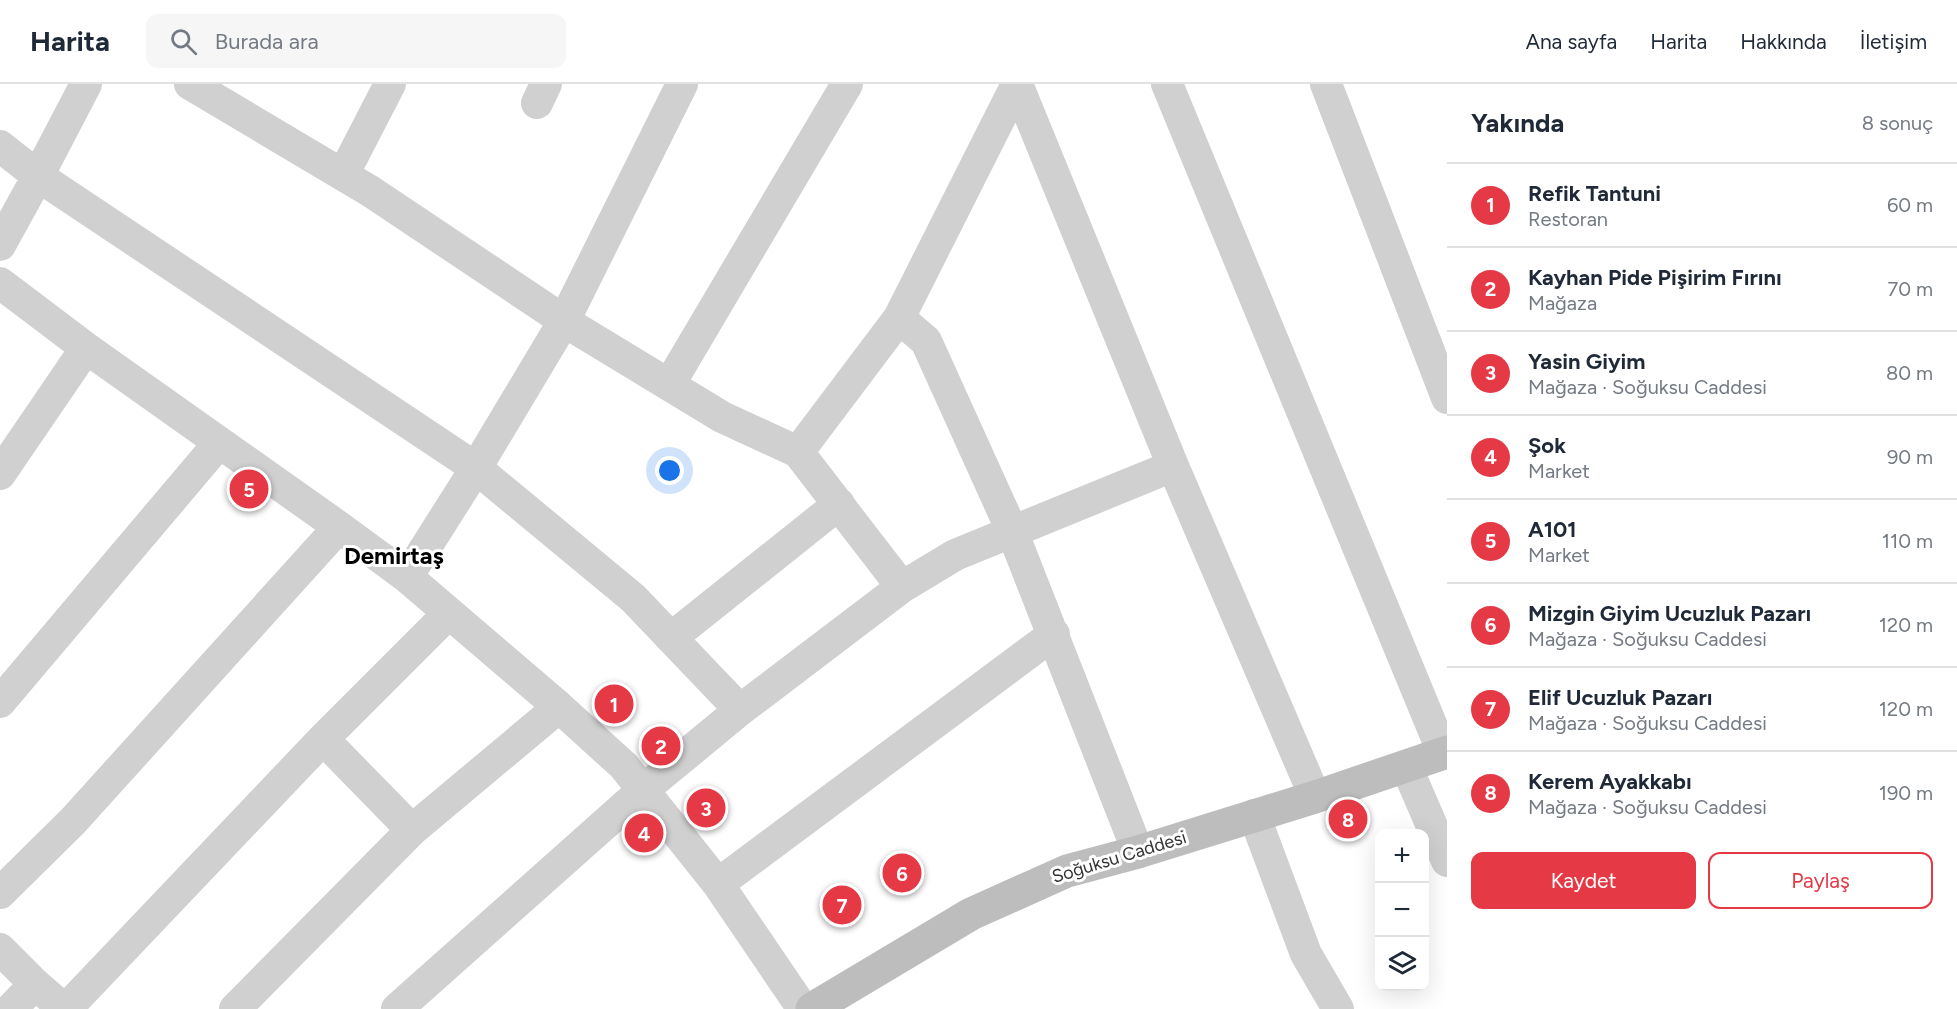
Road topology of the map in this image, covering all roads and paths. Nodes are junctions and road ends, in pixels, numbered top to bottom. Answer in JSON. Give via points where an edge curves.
{"nodes":[{"id":1,"x":86,"y":84,"type":"edge"},
{"id":2,"x":190,"y":84,"type":"edge"},
{"id":3,"x":390,"y":84,"type":"edge"},
{"id":4,"x":682,"y":84,"type":"edge"},
{"id":5,"x":847,"y":84,"type":"edge"},
{"id":6,"x":1017,"y":84,"type":"edge"},
{"id":7,"x":1167,"y":84,"type":"edge"},
{"id":8,"x":1326,"y":84,"type":"edge"},
{"id":9,"x":225,"y":93,"type":"edge"},
{"id":10,"x":0,"y":146,"type":"edge"},
{"id":11,"x":343,"y":175,"type":"junction"},
{"id":12,"x":38,"y":176,"type":"junction"},
{"id":13,"x":0,"y":244,"type":"edge"},
{"id":14,"x":0,"y":283,"type":"edge"},
{"id":15,"x":899,"y":318,"type":"junction"},
{"id":16,"x":564,"y":321,"type":"junction"},
{"id":17,"x":86,"y":348,"type":"junction"},
{"id":18,"x":669,"y":385,"type":"junction"},
{"id":19,"x":1447,"y":398,"type":"edge"},
{"id":20,"x":219,"y":443,"type":"junction"},
{"id":21,"x":798,"y":452,"type":"junction"},
{"id":22,"x":1173,"y":466,"type":"junction"},
{"id":23,"x":476,"y":468,"type":"junction"},
{"id":24,"x":0,"y":474,"type":"edge"},
{"id":25,"x":839,"y":504,"type":"junction"},
{"id":26,"x":339,"y":527,"type":"junction"},
{"id":27,"x":1012,"y":531,"type":"junction"},
{"id":28,"x":407,"y":577,"type":"junction"},
{"id":29,"x":903,"y":587,"type":"junction"},
{"id":30,"x":448,"y":614,"type":"junction"},
{"id":31,"x":1054,"y":634,"type":"junction"},
{"id":32,"x":672,"y":638,"type":"junction"},
{"id":33,"x":0,"y":702,"type":"edge"},
{"id":34,"x":559,"y":707,"type":"junction"},
{"id":35,"x":740,"y":710,"type":"junction"},
{"id":36,"x":323,"y":739,"type":"junction"},
{"id":37,"x":1445,"y":753,"type":"edge"},
{"id":38,"x":1406,"y":766,"type":"junction"},
{"id":39,"x":643,"y":790,"type":"junction"},
{"id":40,"x":1315,"y":797,"type":"junction"},
{"id":41,"x":1254,"y":815,"type":"junction"},
{"id":42,"x":412,"y":830,"type":"junction"},
{"id":43,"x":1138,"y":852,"type":"junction"},
{"id":44,"x":1447,"y":861,"type":"edge"},
{"id":45,"x":718,"y":884,"type":"junction"},
{"id":46,"x":0,"y":893,"type":"edge"},
{"id":47,"x":0,"y":949,"type":"edge"},
{"id":48,"x":35,"y":984,"type":"junction"},
{"id":49,"x":11,"y":1009,"type":"edge"},
{"id":50,"x":65,"y":1009,"type":"edge"},
{"id":51,"x":235,"y":1009,"type":"edge"},
{"id":52,"x":397,"y":1009,"type":"edge"},
{"id":53,"x":803,"y":1009,"type":"edge"},
{"id":54,"x":812,"y":1009,"type":"edge"},
{"id":55,"x":1338,"y":1009,"type":"edge"}],
"edges":[{"from":1,"to":12,"type":"street"},
{"from":2,"to":9,"type":"street"},
{"from":3,"to":11,"type":"street"},
{"from":4,"to":16,"type":"street"},
{"from":5,"to":18,"type":"street"},
{"from":6,"to":15,"type":"street"},
{"from":6,"to":22,"type":"street"},
{"from":7,"to":37,"type":"street"},
{"from":8,"to":19,"type":"street"},
{"from":9,"to":11,"type":"street"},
{"from":10,"to":12,"type":"street"},
{"from":11,"to":16,"type":"street"},
{"from":12,"to":13,"type":"street"},
{"from":12,"to":23,"type":"street"},
{"from":14,"to":17,"type":"street"},
{"from":15,"to":21,"type":"street"},
{"from":15,"to":27,"type":"street","via":[[926,341]]},
{"from":16,"to":18,"type":"street"},
{"from":16,"to":23,"type":"street"},
{"from":17,"to":20,"type":"street"},
{"from":17,"to":24,"type":"street"},
{"from":18,"to":21,"type":"street","via":[[722,417]]},
{"from":20,"to":26,"type":"street"},
{"from":20,"to":33,"type":"street"},
{"from":21,"to":25,"type":"street"},
{"from":22,"to":27,"type":"street"},
{"from":22,"to":40,"type":"street"},
{"from":23,"to":28,"type":"street"},
{"from":23,"to":32,"type":"street","via":[[633,598]]},
{"from":25,"to":29,"type":"street"},
{"from":25,"to":32,"type":"street"},
{"from":26,"to":28,"type":"street"},
{"from":26,"to":46,"type":"street","via":[[73,821]]},
{"from":27,"to":29,"type":"street","via":[[955,555]]},
{"from":27,"to":31,"type":"street"},
{"from":28,"to":30,"type":"street"},
{"from":29,"to":35,"type":"street"},
{"from":30,"to":34,"type":"street"},
{"from":30,"to":36,"type":"street"},
{"from":31,"to":43,"type":"street"},
{"from":31,"to":45,"type":"street"},
{"from":32,"to":35,"type":"street"},
{"from":34,"to":39,"type":"street","via":[[624,766]]},
{"from":34,"to":42,"type":"street"},
{"from":35,"to":39,"type":"street"},
{"from":36,"to":42,"type":"street"},
{"from":36,"to":50,"type":"street"},
{"from":37,"to":38,"type":"street","name":"Soğuksu Caddesi"},
{"from":38,"to":40,"type":"street","name":"Soğuksu Caddesi"},
{"from":38,"to":44,"type":"street"},
{"from":39,"to":45,"type":"street"},
{"from":39,"to":52,"type":"street"},
{"from":40,"to":41,"type":"street","name":"Soğuksu Caddesi"},
{"from":41,"to":43,"type":"street","name":"Soğuksu Caddesi"},
{"from":41,"to":55,"type":"street","via":[[1306,954]]},
{"from":42,"to":51,"type":"street"},
{"from":43,"to":54,"type":"street","name":"Soğuksu Caddesi","via":[[1067,871],[971,914]]},
{"from":45,"to":53,"type":"street"},
{"from":47,"to":48,"type":"street"},
{"from":48,"to":49,"type":"street"},
{"from":48,"to":50,"type":"street"}]}
